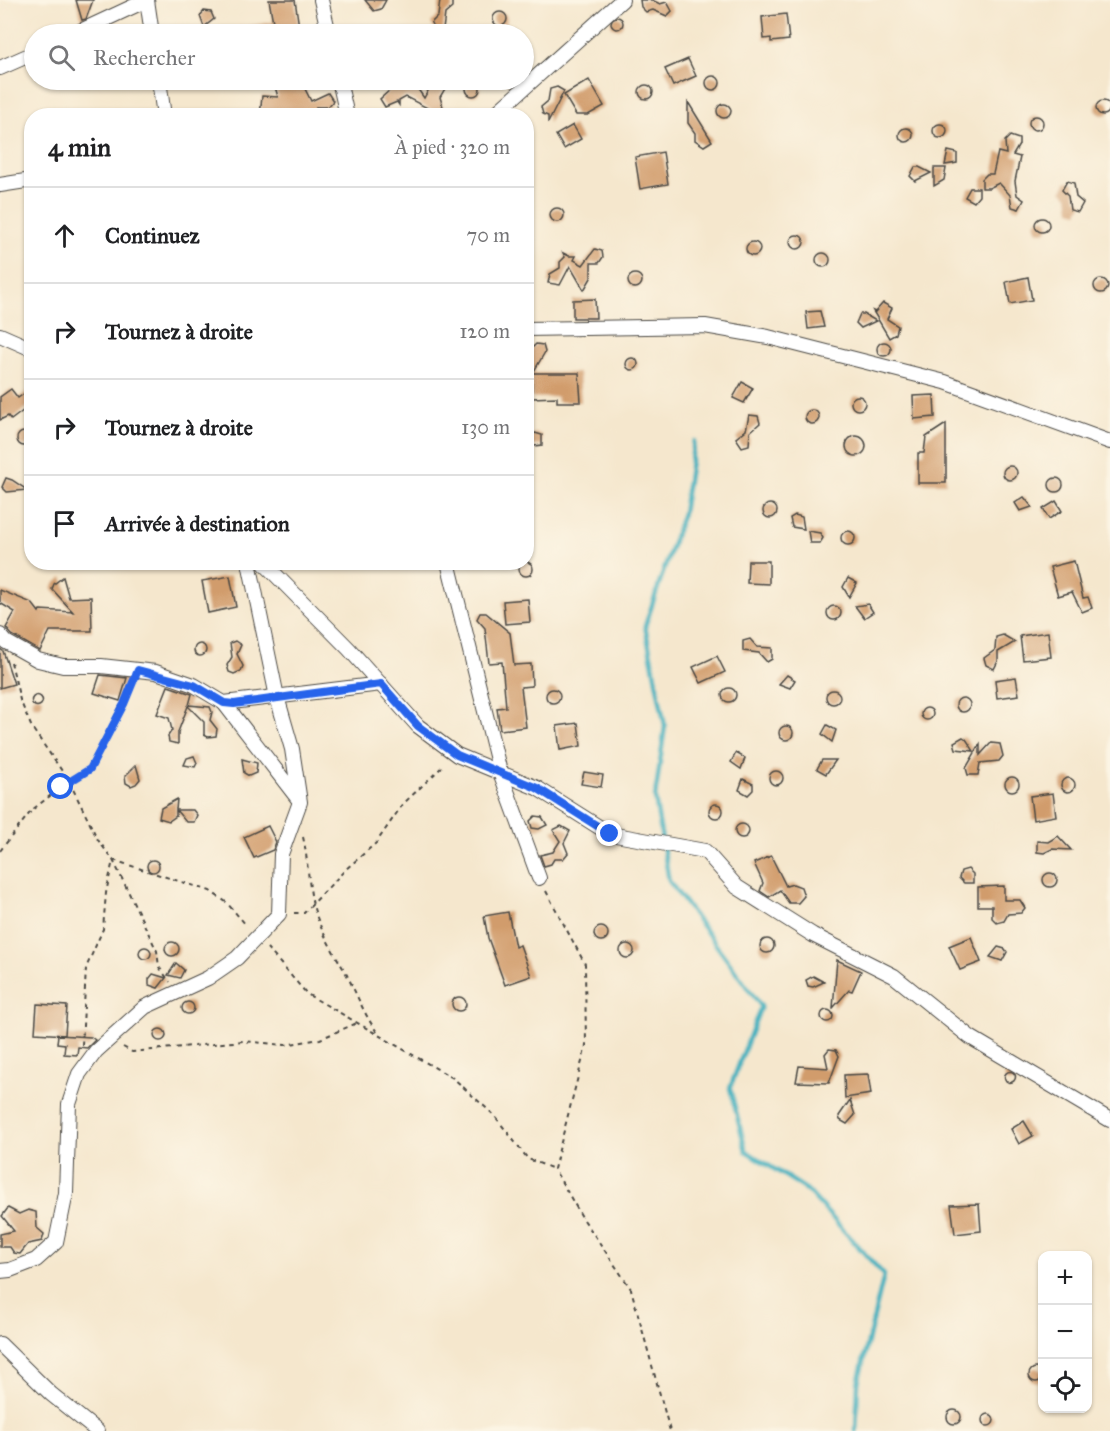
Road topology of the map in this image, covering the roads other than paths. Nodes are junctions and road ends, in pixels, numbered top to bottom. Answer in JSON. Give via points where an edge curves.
{"nodes":[{"id":1,"x":321,"y":0,"type":"edge"},
{"id":2,"x":622,"y":0,"type":"edge"},
{"id":3,"x":95,"y":24,"type":"edge"},
{"id":4,"x":151,"y":24,"type":"edge"},
{"id":5,"x":327,"y":24,"type":"edge"},
{"id":6,"x":24,"y":57,"type":"edge"},
{"id":7,"x":0,"y":68,"type":"edge"},
{"id":8,"x":534,"y":79,"type":"edge"},
{"id":9,"x":160,"y":90,"type":"edge"},
{"id":10,"x":341,"y":90,"type":"edge"},
{"id":11,"x":522,"y":90,"type":"edge"},
{"id":12,"x":163,"y":108,"type":"edge"},
{"id":13,"x":345,"y":108,"type":"edge"},
{"id":14,"x":502,"y":108,"type":"edge"},
{"id":15,"x":24,"y":181,"type":"edge"},
{"id":16,"x":0,"y":185,"type":"edge"},
{"id":17,"x":534,"y":329,"type":"edge"},
{"id":18,"x":0,"y":335,"type":"edge"},
{"id":19,"x":24,"y":346,"type":"edge"},
{"id":20,"x":1110,"y":442,"type":"edge"},
{"id":21,"x":251,"y":570,"type":"edge"},
{"id":22,"x":271,"y":570,"type":"edge"},
{"id":23,"x":450,"y":570,"type":"edge"},
{"id":24,"x":0,"y":635,"type":"edge"},
{"id":25,"x":381,"y":684,"type":"junction"},
{"id":26,"x":277,"y":697,"type":"junction"},
{"id":27,"x":224,"y":703,"type":"junction"},
{"id":28,"x":500,"y":772,"type":"junction"},
{"id":29,"x":300,"y":802,"type":"junction"},
{"id":30,"x":538,"y":878,"type":"road end"},
{"id":31,"x":1110,"y":1120,"type":"edge"},
{"id":32,"x":0,"y":1271,"type":"edge"},
{"id":33,"x":0,"y":1344,"type":"edge"},
{"id":34,"x":97,"y":1431,"type":"edge"}],
"edges":[{"from":1,"to":5,"type":"street"},
{"from":2,"to":8,"type":"street"},
{"from":3,"to":4,"type":"street","via":[[147,0]]},
{"from":6,"to":7,"type":"street"},
{"from":9,"to":12,"type":"street"},
{"from":10,"to":13,"type":"street"},
{"from":11,"to":14,"type":"street"},
{"from":15,"to":16,"type":"street"},
{"from":17,"to":20,"type":"street","via":[[705,326],[768,337],[945,382]]},
{"from":18,"to":19,"type":"street"},
{"from":21,"to":26,"type":"street"},
{"from":22,"to":25,"type":"street"},
{"from":23,"to":28,"type":"street"},
{"from":24,"to":27,"type":"street","via":[[38,660],[63,666],[138,670],[194,685]]},
{"from":25,"to":26,"type":"street"},
{"from":25,"to":28,"type":"street","via":[[418,726],[457,755]]},
{"from":26,"to":27,"type":"street"},
{"from":26,"to":29,"type":"street","via":[[292,749]]},
{"from":27,"to":29,"type":"street"},
{"from":28,"to":30,"type":"street"},
{"from":28,"to":31,"type":"street","via":[[537,788],[610,834],[705,851],[737,887],[813,935],[894,976],[970,1037]]},
{"from":29,"to":32,"type":"street","via":[[281,854],[279,914],[237,958],[208,978],[145,1007],[86,1064],[69,1104],[66,1193],[56,1242],[36,1260]]},
{"from":33,"to":34,"type":"street","via":[[51,1394]]}]}
